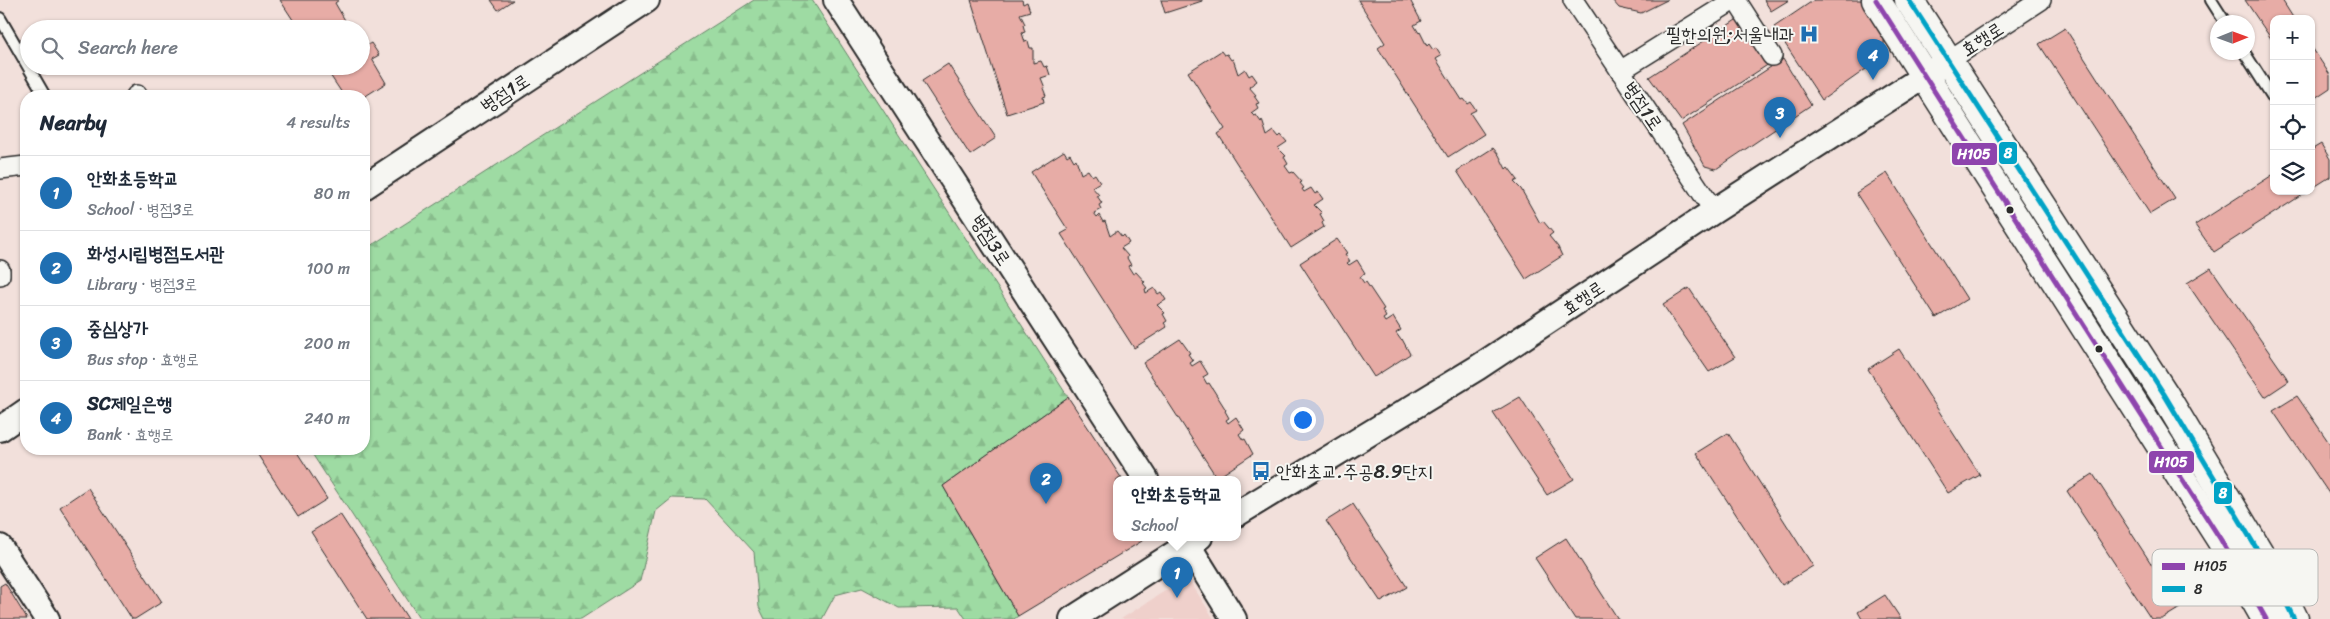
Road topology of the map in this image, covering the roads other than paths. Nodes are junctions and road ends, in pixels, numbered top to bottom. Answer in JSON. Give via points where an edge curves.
{"nodes":[{"id":1,"x":647,"y":0,"type":"edge"},
{"id":2,"x":836,"y":0,"type":"edge"},
{"id":3,"x":1573,"y":0,"type":"edge"},
{"id":4,"x":1735,"y":0,"type":"edge"},
{"id":5,"x":1876,"y":0,"type":"edge"},
{"id":6,"x":1909,"y":0,"type":"edge"},
{"id":7,"x":2041,"y":0,"type":"edge"},
{"id":8,"x":2211,"y":0,"type":"edge"},
{"id":9,"x":2221,"y":15,"type":"edge"},
{"id":10,"x":0,"y":18,"type":"edge"},
{"id":11,"x":20,"y":53,"type":"edge"},
{"id":12,"x":1772,"y":56,"type":"dead end"},
{"id":13,"x":2249,"y":60,"type":"edge"},
{"id":14,"x":1948,"y":61,"type":"junction"},
{"id":15,"x":1620,"y":71,"type":"junction"},
{"id":16,"x":33,"y":75,"type":"edge"},
{"id":17,"x":1925,"y":76,"type":"junction"},
{"id":18,"x":42,"y":90,"type":"edge"},
{"id":19,"x":2270,"y":93,"type":"edge"},
{"id":20,"x":20,"y":168,"type":"edge"},
{"id":21,"x":0,"y":169,"type":"edge"},
{"id":22,"x":370,"y":183,"type":"edge"},
{"id":23,"x":1714,"y":211,"type":"junction"},
{"id":24,"x":0,"y":270,"type":"edge"},
{"id":25,"x":0,"y":275,"type":"edge"},
{"id":26,"x":20,"y":415,"type":"edge"},
{"id":27,"x":0,"y":429,"type":"edge"},
{"id":28,"x":1144,"y":476,"type":"edge"},
{"id":29,"x":1241,"y":512,"type":"edge"},
{"id":30,"x":1188,"y":541,"type":"edge"},
{"id":31,"x":1192,"y":541,"type":"edge"},
{"id":32,"x":0,"y":547,"type":"edge"},
{"id":33,"x":2226,"y":549,"type":"edge"},
{"id":34,"x":2257,"y":549,"type":"edge"},
{"id":35,"x":2259,"y":606,"type":"edge"},
{"id":36,"x":2288,"y":606,"type":"edge"},
{"id":37,"x":47,"y":619,"type":"edge"},
{"id":38,"x":1072,"y":619,"type":"edge"},
{"id":39,"x":1234,"y":619,"type":"edge"},
{"id":40,"x":2266,"y":619,"type":"edge"},
{"id":41,"x":2294,"y":619,"type":"edge"}],
"edges":[{"from":1,"to":22,"type":"street","name":"병점1로"},
{"from":2,"to":28,"type":"street","name":"병점3로"},
{"from":3,"to":15,"type":"street","name":"병점1로"},
{"from":4,"to":12,"type":"street"},
{"from":4,"to":15,"type":"street"},
{"from":5,"to":17,"type":"main road"},
{"from":6,"to":14,"type":"main road","name":"효행로"},
{"from":7,"to":14,"type":"street","name":"효행로"},
{"from":8,"to":9,"type":"lane"},
{"from":10,"to":11,"type":"lane"},
{"from":13,"to":19,"type":"lane"},
{"from":14,"to":17,"type":"street","name":"효행로"},
{"from":14,"to":34,"type":"main road","name":"효행로","via":[[2164,394]]},
{"from":15,"to":23,"type":"street","name":"병점1로"},
{"from":16,"to":18,"type":"lane"},
{"from":17,"to":23,"type":"street","name":"효행로"},
{"from":17,"to":33,"type":"main road"},
{"from":20,"to":21,"type":"street"},
{"from":23,"to":29,"type":"street","name":"효행로","via":[[1477,368]]},
{"from":24,"to":25,"type":"street"},
{"from":26,"to":27,"type":"street"},
{"from":30,"to":38,"type":"street"},
{"from":31,"to":39,"type":"street"},
{"from":32,"to":37,"type":"street"},
{"from":35,"to":40,"type":"main road"},
{"from":36,"to":41,"type":"main road","name":"효행로"}]}
